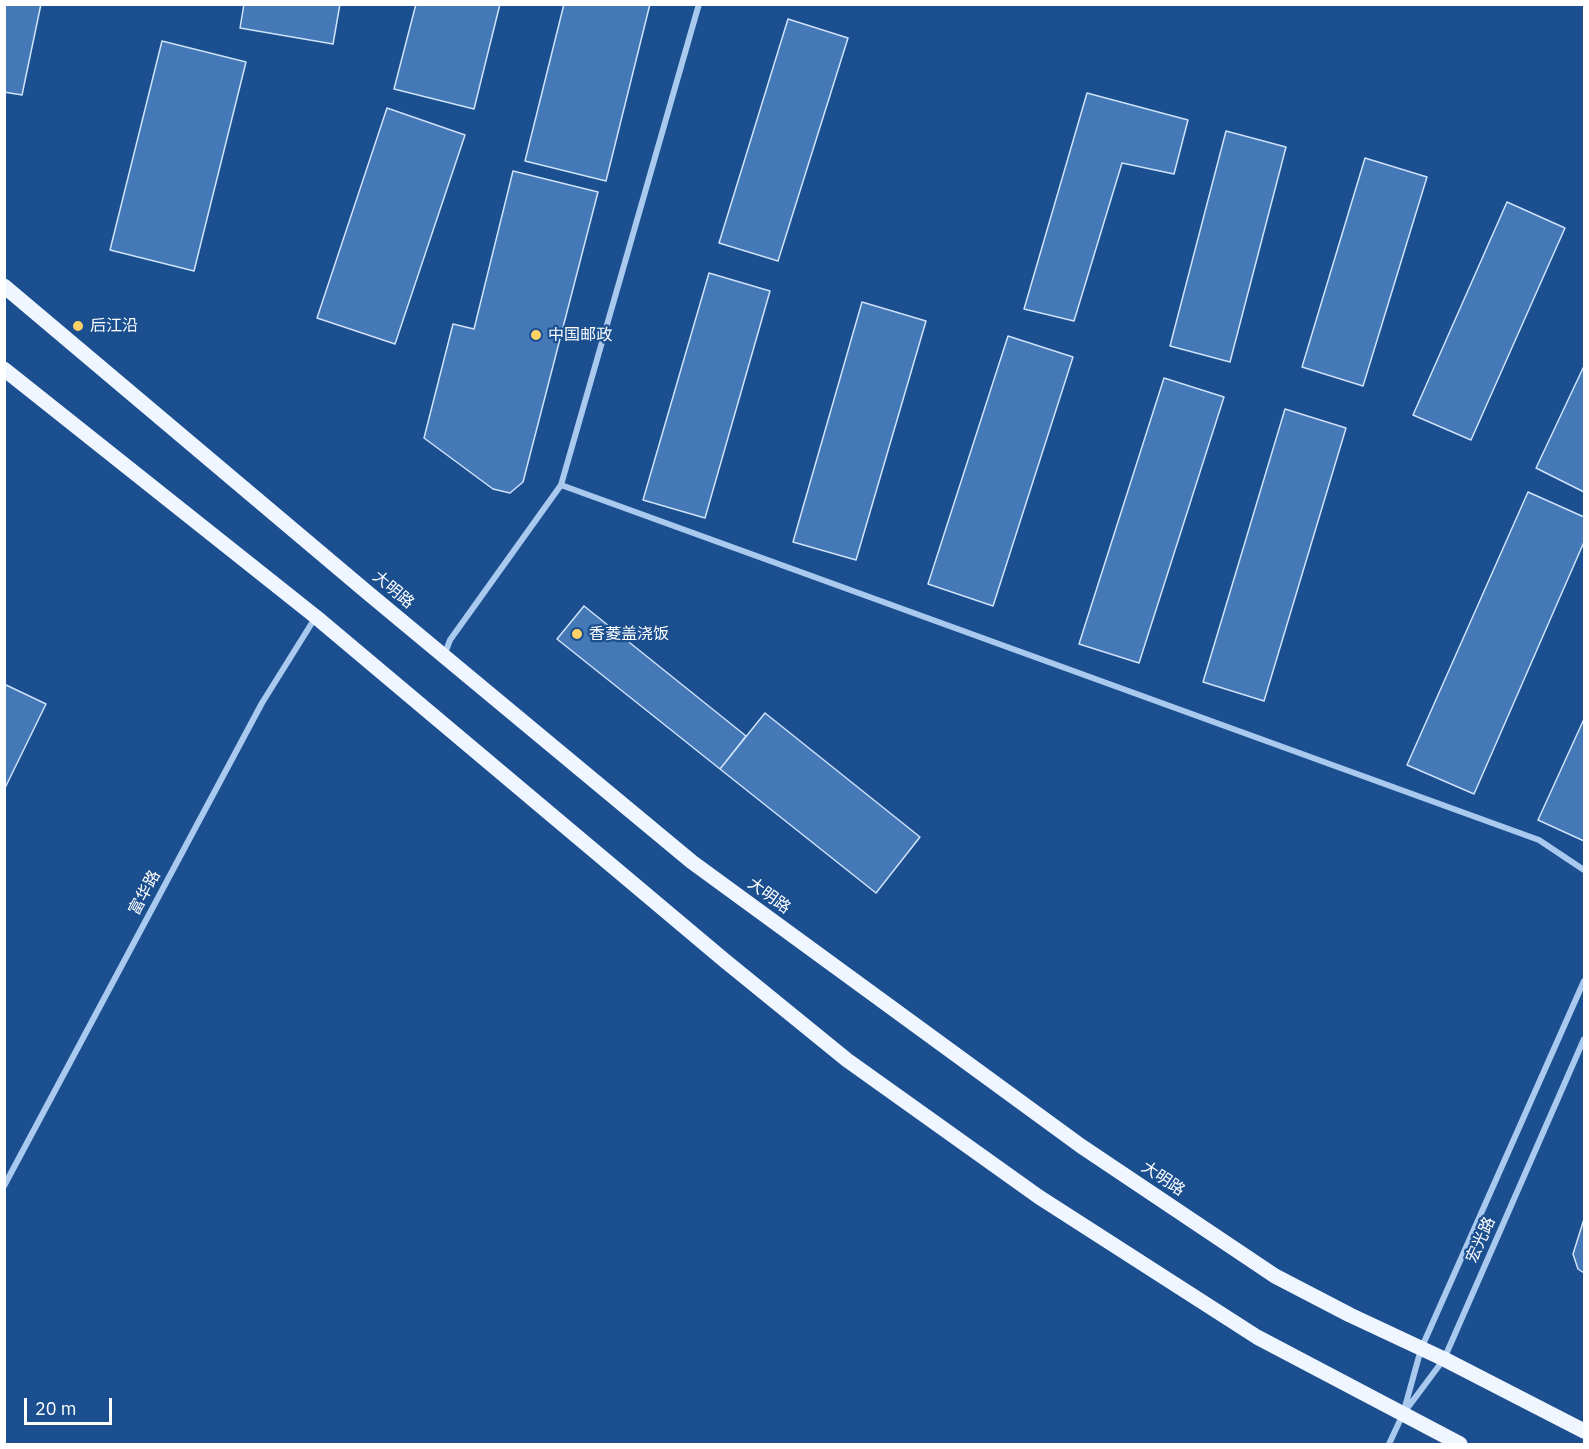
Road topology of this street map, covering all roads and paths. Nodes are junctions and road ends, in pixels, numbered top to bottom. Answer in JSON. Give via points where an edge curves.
{"nodes":[{"id":1,"x":699,"y":4,"type":"edge"},
{"id":2,"x":4,"y":286,"type":"edge"},
{"id":3,"x":4,"y":369,"type":"edge"},
{"id":4,"x":561,"y":485,"type":"junction"},
{"id":5,"x":316,"y":616,"type":"junction"},
{"id":6,"x":444,"y":656,"type":"junction"},
{"id":7,"x":1584,"y":870,"type":"edge"},
{"id":8,"x":1584,"y":981,"type":"edge"},
{"id":9,"x":1584,"y":1039,"type":"edge"},
{"id":10,"x":4,"y":1186,"type":"edge"},
{"id":11,"x":1421,"y":1349,"type":"junction"},
{"id":12,"x":1444,"y":1359,"type":"junction"},
{"id":13,"x":1403,"y":1414,"type":"junction"},
{"id":14,"x":1584,"y":1431,"type":"edge"},
{"id":15,"x":1389,"y":1444,"type":"edge"},
{"id":16,"x":1460,"y":1444,"type":"edge"}],
"edges":[{"from":1,"to":4,"type":"street"},
{"from":2,"to":6,"type":"main road","name":"大明路"},
{"from":3,"to":5,"type":"main road"},
{"from":4,"to":6,"type":"street","via":[[450,640]]},
{"from":4,"to":7,"type":"street","via":[[1539,840]]},
{"from":5,"to":10,"type":"street","name":"富华路","via":[[262,703]]},
{"from":5,"to":13,"type":"main road","via":[[847,1060],[1039,1197],[1247,1330]]},
{"from":6,"to":11,"type":"main road","name":"大明路","via":[[692,862],[1081,1146],[1275,1276]]},
{"from":8,"to":11,"type":"street","name":"宏光路"},
{"from":9,"to":12,"type":"street","name":"宏光路"},
{"from":11,"to":12,"type":"main road","name":"大明路"},
{"from":11,"to":13,"type":"street","name":"宏光路"},
{"from":12,"to":13,"type":"street","name":"宏光路"},
{"from":12,"to":14,"type":"main road","name":"大明路"},
{"from":13,"to":15,"type":"street","name":"宏光路"},
{"from":13,"to":16,"type":"main road"}]}
